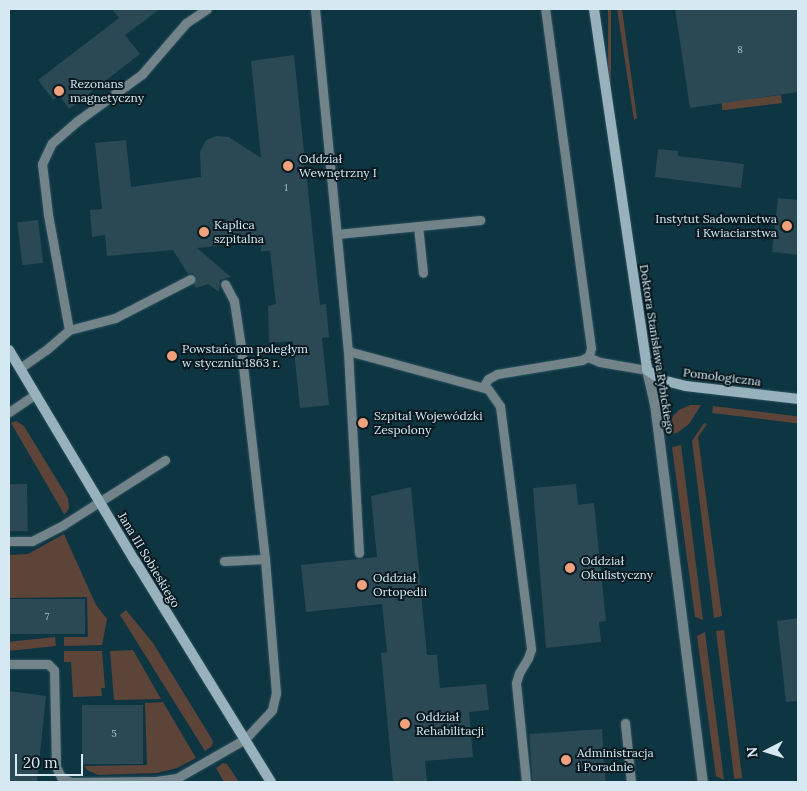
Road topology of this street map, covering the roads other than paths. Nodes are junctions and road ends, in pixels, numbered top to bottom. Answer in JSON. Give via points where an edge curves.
{"nodes":[{"id":1,"x":207,"y":9,"type":"edge"},
{"id":2,"x":315,"y":9,"type":"edge"},
{"id":3,"x":545,"y":9,"type":"edge"},
{"id":4,"x":594,"y":9,"type":"edge"},
{"id":5,"x":480,"y":220,"type":"dead end"},
{"id":6,"x":418,"y":226,"type":"junction"},
{"id":7,"x":337,"y":234,"type":"junction"},
{"id":8,"x":423,"y":273,"type":"dead end"},
{"id":9,"x":190,"y":279,"type":"dead end"},
{"id":10,"x":226,"y":284,"type":"dead end"},
{"id":11,"x":69,"y":330,"type":"junction"},
{"id":12,"x":9,"y":350,"type":"edge"},
{"id":13,"x":348,"y":351,"type":"junction"},
{"id":14,"x":588,"y":357,"type":"junction"},
{"id":15,"x":20,"y":368,"type":"junction"},
{"id":16,"x":647,"y":370,"type":"junction"},
{"id":17,"x":483,"y":387,"type":"junction"},
{"id":18,"x":36,"y":394,"type":"junction"},
{"id":19,"x":798,"y":399,"type":"edge"},
{"id":20,"x":9,"y":412,"type":"edge"},
{"id":21,"x":166,"y":460,"type":"dead end"},
{"id":22,"x":100,"y":503,"type":"junction"},
{"id":23,"x":9,"y":541,"type":"edge"},
{"id":24,"x":359,"y":553,"type":"dead end"},
{"id":25,"x":265,"y":560,"type":"junction"},
{"id":26,"x":224,"y":561,"type":"dead end"},
{"id":27,"x":9,"y":664,"type":"edge"},
{"id":28,"x":625,"y":723,"type":"dead end"},
{"id":29,"x":245,"y":739,"type":"junction"},
{"id":30,"x":271,"y":782,"type":"edge"},
{"id":31,"x":526,"y":782,"type":"edge"},
{"id":32,"x":631,"y":782,"type":"edge"},
{"id":33,"x":703,"y":782,"type":"edge"}],
"edges":[{"from":1,"to":11,"type":"lane","via":[[186,22],[142,74],[52,143],[42,164]]},
{"from":2,"to":7,"type":"lane"},
{"from":3,"to":14,"type":"lane","via":[[591,348]]},
{"from":4,"to":16,"type":"street","name":"Doktora Stanisława Rybickiego"},
{"from":5,"to":6,"type":"lane"},
{"from":6,"to":7,"type":"lane"},
{"from":6,"to":8,"type":"lane"},
{"from":7,"to":13,"type":"lane"},
{"from":9,"to":11,"type":"lane","via":[[115,318]]},
{"from":10,"to":25,"type":"lane","via":[[234,302],[241,347]]},
{"from":11,"to":15,"type":"lane"},
{"from":12,"to":15,"type":"street","name":"Jana III Sobieskiego"},
{"from":13,"to":17,"type":"lane"},
{"from":13,"to":24,"type":"lane"},
{"from":14,"to":16,"type":"lane"},
{"from":14,"to":17,"type":"lane","via":[[497,374]]},
{"from":15,"to":18,"type":"street","name":"Jana III Sobieskiego"},
{"from":16,"to":19,"type":"street","name":"Pomologiczna","via":[[662,380],[686,386]]},
{"from":16,"to":33,"type":"street","name":"Doktora Stanisława Rybickiego","via":[[655,404]]},
{"from":17,"to":31,"type":"lane","via":[[488,388],[500,406],[531,648],[516,683]]},
{"from":18,"to":20,"type":"lane"},
{"from":18,"to":22,"type":"street","name":"Jana III Sobieskiego"},
{"from":21,"to":22,"type":"lane"},
{"from":22,"to":23,"type":"lane","via":[[32,541]]},
{"from":22,"to":29,"type":"street","name":"Jana III Sobieskiego"},
{"from":25,"to":26,"type":"lane"},
{"from":25,"to":29,"type":"lane","via":[[276,692],[272,710]]},
{"from":27,"to":29,"type":"lane","via":[[48,664],[54,670],[56,767],[65,780],[170,780]]},
{"from":28,"to":32,"type":"lane"},
{"from":29,"to":30,"type":"street","name":"Jana III Sobieskiego"}]}
